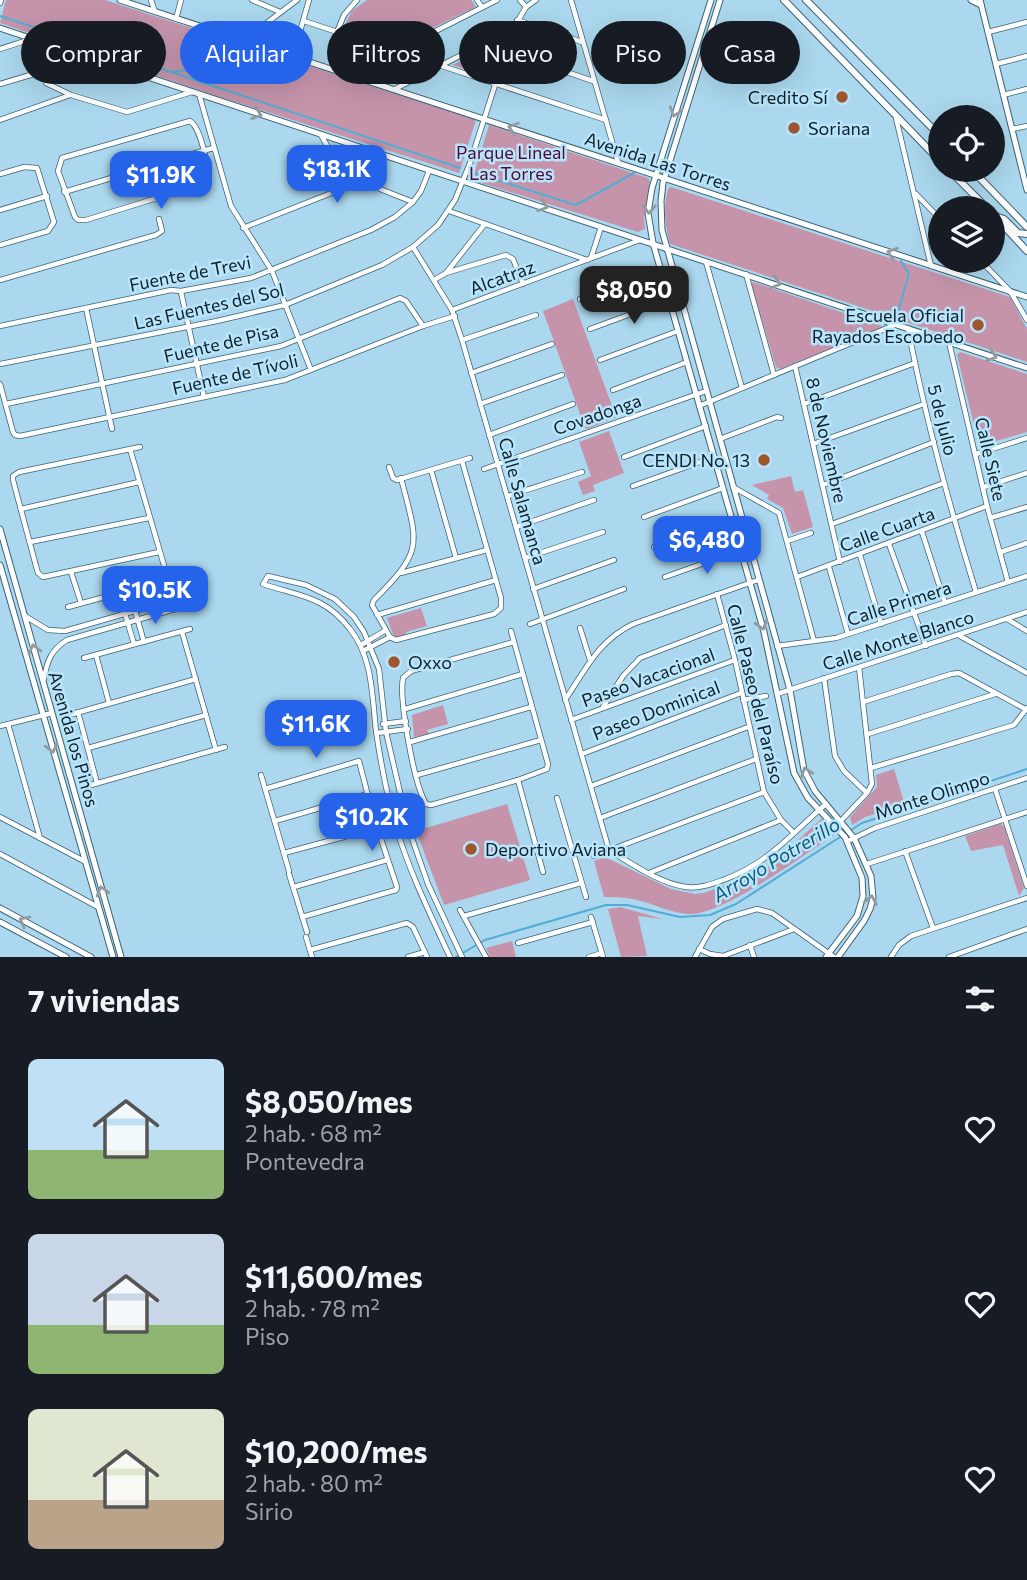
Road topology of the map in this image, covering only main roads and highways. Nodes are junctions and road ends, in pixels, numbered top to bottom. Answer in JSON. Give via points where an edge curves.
{"nodes":[{"id":1,"x":784,"y":0,"type":"edge"},
{"id":2,"x":806,"y":0,"type":"edge"},
{"id":3,"x":906,"y":102,"type":"junction"},
{"id":4,"x":895,"y":113,"type":"junction"},
{"id":5,"x":928,"y":124,"type":"edge"},
{"id":6,"x":928,"y":148,"type":"edge"},
{"id":7,"x":961,"y":182,"type":"edge"},
{"id":8,"x":984,"y":182,"type":"edge"},
{"id":9,"x":975,"y":196,"type":"edge"},
{"id":10,"x":1005,"y":220,"type":"edge"},
{"id":11,"x":1005,"y":227,"type":"edge"},
{"id":12,"x":1027,"y":227,"type":"edge"},
{"id":13,"x":1027,"y":234,"type":"edge"},
{"id":14,"x":1027,"y":251,"type":"edge"}],
"edges":[{"from":1,"to":4,"type":"main road"},
{"from":2,"to":3,"type":"main road"},
{"from":3,"to":4,"type":"main road"},
{"from":3,"to":5,"type":"main road"},
{"from":4,"to":6,"type":"main road"},
{"from":7,"to":9,"type":"main road"},
{"from":8,"to":12,"type":"main road"},
{"from":10,"to":13,"type":"main road","via":[[1018,233]]},
{"from":11,"to":14,"type":"main road"}]}
